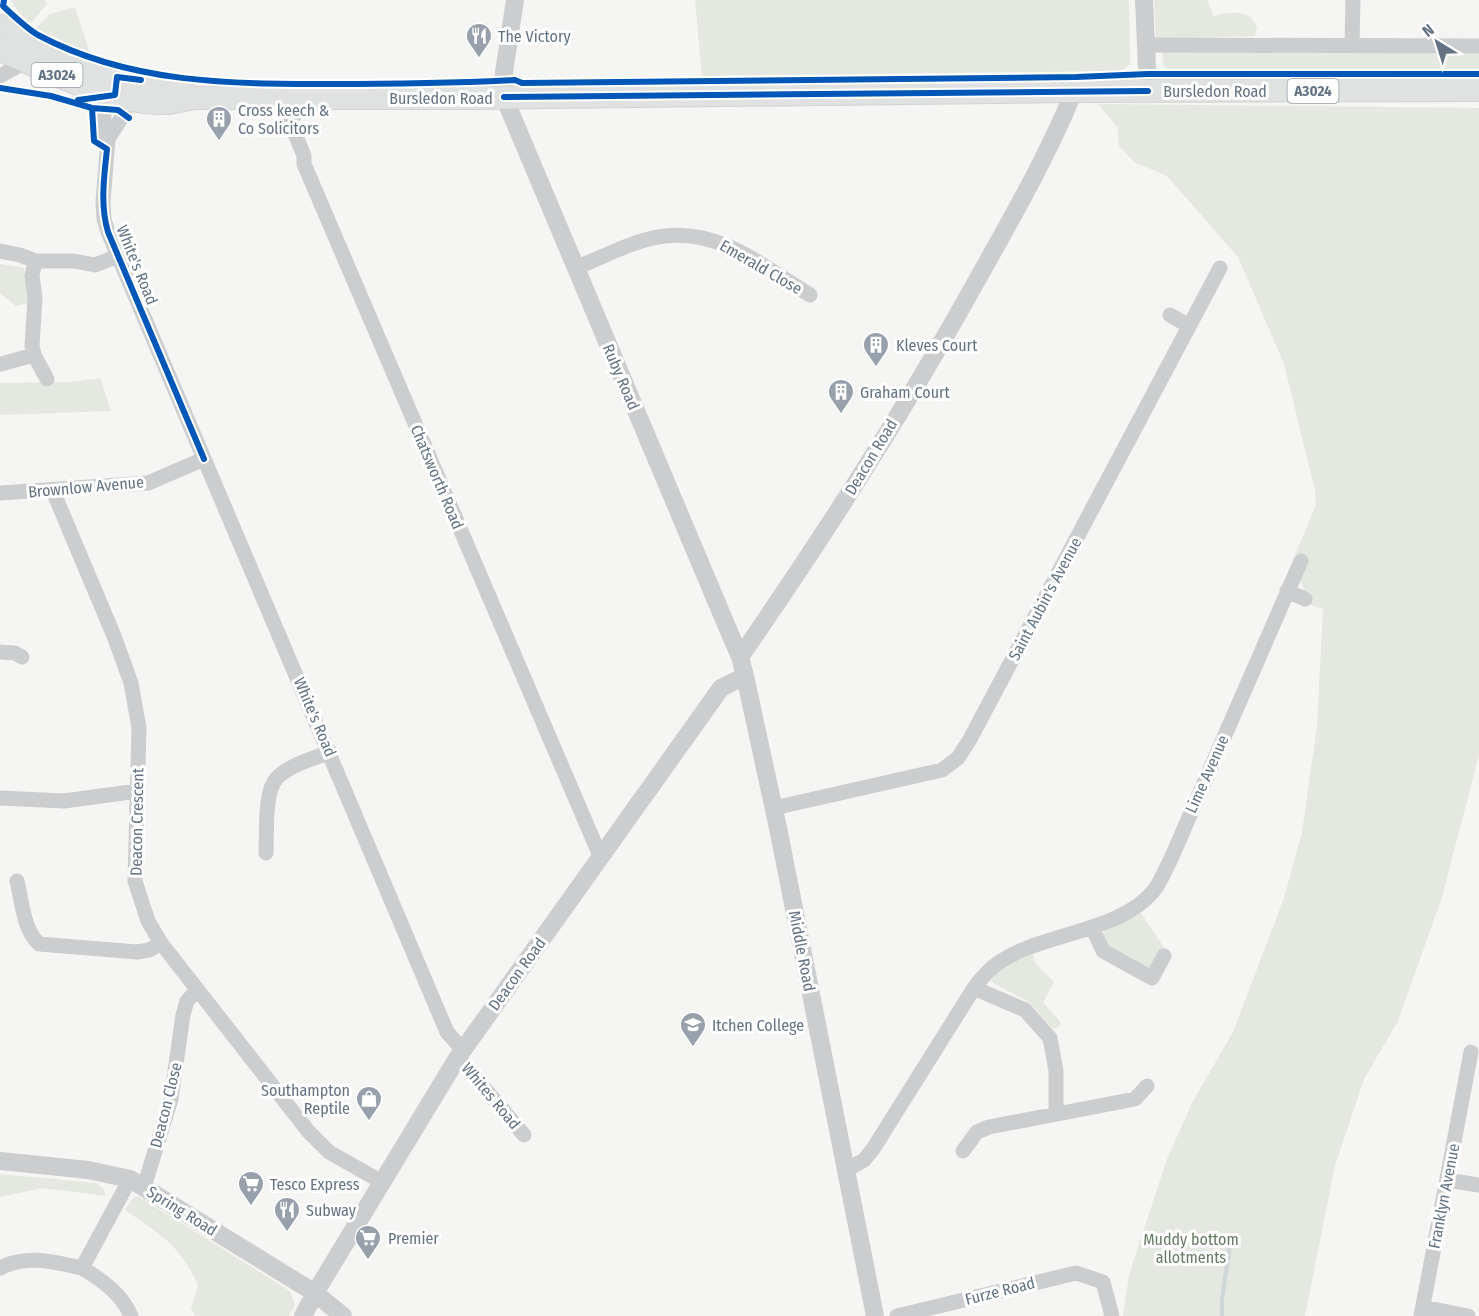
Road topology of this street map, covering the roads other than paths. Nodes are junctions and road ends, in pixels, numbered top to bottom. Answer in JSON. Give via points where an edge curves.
{"nodes":[{"id":1,"x":515,"y":0,"type":"edge"},
{"id":2,"x":1144,"y":0,"type":"edge"},
{"id":3,"x":1353,"y":0,"type":"edge"},
{"id":4,"x":0,"y":26,"type":"edge"},
{"id":5,"x":1352,"y":44,"type":"junction"},
{"id":6,"x":1146,"y":45,"type":"junction"},
{"id":7,"x":1479,"y":46,"type":"edge"},
{"id":8,"x":0,"y":50,"type":"edge"},
{"id":9,"x":27,"y":61,"type":"junction"},
{"id":10,"x":0,"y":76,"type":"edge"},
{"id":11,"x":116,"y":86,"type":"junction"},
{"id":12,"x":1479,"y":90,"type":"edge"},
{"id":13,"x":1074,"y":91,"type":"junction"},
{"id":14,"x":1148,"y":91,"type":"junction"},
{"id":15,"x":504,"y":97,"type":"junction"},
{"id":16,"x":307,"y":98,"type":"junction"},
{"id":17,"x":0,"y":251,"type":"edge"},
{"id":18,"x":118,"y":256,"type":"junction"},
{"id":19,"x":35,"y":261,"type":"junction"},
{"id":20,"x":575,"y":268,"type":"junction"},
{"id":21,"x":1220,"y":268,"type":"dead end"},
{"id":22,"x":810,"y":295,"type":"dead end"},
{"id":23,"x":1170,"y":315,"type":"dead end"},
{"id":24,"x":1189,"y":326,"type":"junction"},
{"id":25,"x":34,"y":355,"type":"junction"},
{"id":26,"x":1,"y":364,"type":"edge"},
{"id":27,"x":47,"y":379,"type":"dead end"},
{"id":28,"x":204,"y":459,"type":"junction"},
{"id":29,"x":52,"y":491,"type":"junction"},
{"id":30,"x":0,"y":493,"type":"edge"},
{"id":31,"x":1301,"y":561,"type":"dead end"},
{"id":32,"x":1287,"y":591,"type":"junction"},
{"id":33,"x":1305,"y":599,"type":"dead end"},
{"id":34,"x":0,"y":652,"type":"edge"},
{"id":35,"x":22,"y":657,"type":"dead end"},
{"id":36,"x":740,"y":657,"type":"junction"},
{"id":37,"x":745,"y":676,"type":"junction"},
{"id":38,"x":330,"y":752,"type":"junction"},
{"id":39,"x":138,"y":791,"type":"junction"},
{"id":40,"x":0,"y":798,"type":"edge"},
{"id":41,"x":774,"y":808,"type":"junction"},
{"id":42,"x":266,"y":853,"type":"dead end"},
{"id":43,"x":601,"y":858,"type":"junction"},
{"id":44,"x":17,"y":881,"type":"dead end"},
{"id":45,"x":1092,"y":927,"type":"junction"},
{"id":46,"x":161,"y":943,"type":"junction"},
{"id":47,"x":1164,"y":956,"type":"dead end"},
{"id":48,"x":974,"y":988,"type":"junction"},
{"id":49,"x":197,"y":990,"type":"junction"},
{"id":50,"x":1471,"y":1052,"type":"dead end"},
{"id":51,"x":460,"y":1053,"type":"junction"},
{"id":52,"x":1473,"y":1076,"type":"edge"},
{"id":53,"x":1147,"y":1086,"type":"dead end"},
{"id":54,"x":1056,"y":1114,"type":"junction"},
{"id":55,"x":524,"y":1135,"type":"dead end"},
{"id":56,"x":963,"y":1151,"type":"dead end"},
{"id":57,"x":0,"y":1161,"type":"edge"},
{"id":58,"x":845,"y":1172,"type":"junction"},
{"id":59,"x":1447,"y":1180,"type":"junction"},
{"id":60,"x":382,"y":1182,"type":"junction"},
{"id":61,"x":137,"y":1183,"type":"junction"},
{"id":62,"x":1479,"y":1185,"type":"edge"},
{"id":63,"x":0,"y":1268,"type":"edge"},
{"id":64,"x":82,"y":1268,"type":"junction"},
{"id":65,"x":315,"y":1293,"type":"junction"},
{"id":66,"x":1422,"y":1312,"type":"edge"},
{"id":67,"x":131,"y":1316,"type":"edge"},
{"id":68,"x":303,"y":1316,"type":"edge"},
{"id":69,"x":343,"y":1316,"type":"edge"},
{"id":70,"x":874,"y":1316,"type":"edge"},
{"id":71,"x":897,"y":1316,"type":"edge"},
{"id":72,"x":1112,"y":1316,"type":"edge"},
{"id":73,"x":1467,"y":1316,"type":"edge"}],
"edges":[{"from":1,"to":15,"type":"street"},
{"from":2,"to":6,"type":"street"},
{"from":3,"to":5,"type":"street"},
{"from":4,"to":11,"type":"main road","number":"A3024"},
{"from":5,"to":6,"type":"street"},
{"from":5,"to":7,"type":"street"},
{"from":6,"to":14,"type":"street"},
{"from":8,"to":9,"type":"main road","number":"A3024"},
{"from":9,"to":10,"type":"street"},
{"from":9,"to":11,"type":"main road","number":"A3024","via":[[79,85]]},
{"from":11,"to":16,"type":"main road","name":"Bursledon Road","number":"A3024","via":[[153,102]]},
{"from":11,"to":18,"type":"street","name":"White's Road","via":[[103,109],[108,139],[103,193],[104,219]]},
{"from":12,"to":14,"type":"main road","name":"Bursledon Road","number":"A3024"},
{"from":13,"to":14,"type":"main road","name":"Bursledon Road","number":"A3024"},
{"from":13,"to":15,"type":"main road","name":"Bursledon Road","number":"A3024"},
{"from":13,"to":36,"type":"street","name":"Deacon Road","via":[[947,335],[838,513]]},
{"from":15,"to":16,"type":"main road","name":"Bursledon Road","number":"A3024"},
{"from":15,"to":20,"type":"street","name":"Ruby Road"},
{"from":16,"to":43,"type":"street","name":"Chatsworth Road","via":[[290,121],[304,164]]},
{"from":17,"to":19,"type":"street"},
{"from":18,"to":19,"type":"street","via":[[95,265]]},
{"from":18,"to":28,"type":"street","name":"White's Road"},
{"from":19,"to":25,"type":"street"},
{"from":20,"to":22,"type":"street","name":"Emerald Close","via":[[656,237],[696,236],[731,246]]},
{"from":20,"to":36,"type":"street","name":"Ruby Road"},
{"from":21,"to":24,"type":"street","name":"Saint Aubin's Avenue"},
{"from":23,"to":24,"type":"street"},
{"from":24,"to":41,"type":"street","name":"Saint Aubin's Avenue","via":[[958,758],[942,770]]},
{"from":25,"to":26,"type":"street"},
{"from":25,"to":27,"type":"street"},
{"from":28,"to":29,"type":"street","name":"Brownlow Avenue","via":[[148,483]]},
{"from":28,"to":38,"type":"street","name":"White's Road"},
{"from":29,"to":30,"type":"street","name":"Brownlow Avenue"},
{"from":29,"to":39,"type":"street","name":"Deacon Crescent","via":[[131,683],[139,728]]},
{"from":31,"to":32,"type":"street","name":"Lime Avenue"},
{"from":32,"to":33,"type":"street"},
{"from":32,"to":45,"type":"street","name":"Lime Avenue","via":[[1162,877],[1153,891],[1132,908]]},
{"from":34,"to":35,"type":"street"},
{"from":36,"to":37,"type":"street","name":"Middle Road"},
{"from":37,"to":41,"type":"street","name":"Middle Road"},
{"from":37,"to":43,"type":"street","name":"Deacon Road","via":[[721,688]]},
{"from":38,"to":42,"type":"street","via":[[283,773],[271,786]]},
{"from":38,"to":51,"type":"street","name":"White's Road","via":[[447,1032]]},
{"from":39,"to":40,"type":"street","via":[[64,801]]},
{"from":39,"to":46,"type":"street","name":"Deacon Crescent","via":[[135,880],[148,921]]},
{"from":41,"to":58,"type":"street","name":"Middle Road"},
{"from":43,"to":51,"type":"street","name":"Deacon Road"},
{"from":44,"to":46,"type":"street","via":[[29,929],[39,944],[137,952]]},
{"from":45,"to":47,"type":"street","via":[[1103,951],[1152,978]]},
{"from":45,"to":48,"type":"street","name":"Lime Avenue","via":[[1015,953],[992,967]]},
{"from":46,"to":49,"type":"street","name":"Deacon Crescent"},
{"from":48,"to":54,"type":"street","via":[[1025,1010],[1050,1038],[1056,1071]]},
{"from":48,"to":58,"type":"street","name":"Lime Avenue","via":[[873,1149]]},
{"from":49,"to":60,"type":"street","name":"Deacon Crescent","via":[[319,1143]]},
{"from":49,"to":61,"type":"street","name":"Deacon Close","via":[[187,1001],[183,1015],[171,1099]]},
{"from":50,"to":52,"type":"street","name":"Franklyn Avenue"},
{"from":51,"to":55,"type":"street","name":"Whites Road"},
{"from":51,"to":60,"type":"street","name":"Deacon Road"},
{"from":52,"to":59,"type":"street","name":"Franklyn Avenue"},
{"from":53,"to":54,"type":"street","via":[[1135,1099]]},
{"from":54,"to":56,"type":"street","via":[[989,1127],[977,1132]]},
{"from":57,"to":61,"type":"street","name":"Spring Road","via":[[88,1170]]},
{"from":58,"to":70,"type":"street","name":"Middle Road"},
{"from":59,"to":62,"type":"street"},
{"from":59,"to":66,"type":"street","name":"Franklyn Avenue"},
{"from":60,"to":65,"type":"street","name":"Deacon Road"},
{"from":61,"to":64,"type":"street","name":"Deacon Close"},
{"from":61,"to":65,"type":"street","name":"Spring Road"},
{"from":63,"to":64,"type":"street","via":[[37,1259]]},
{"from":64,"to":67,"type":"street","via":[[106,1282]]},
{"from":65,"to":68,"type":"street","name":"Deacon Road"},
{"from":65,"to":69,"type":"street","name":"Spring Road"},
{"from":66,"to":73,"type":"street"},
{"from":71,"to":72,"type":"street","name":"Furze Road","via":[[1076,1273],[1103,1282]]}]}
